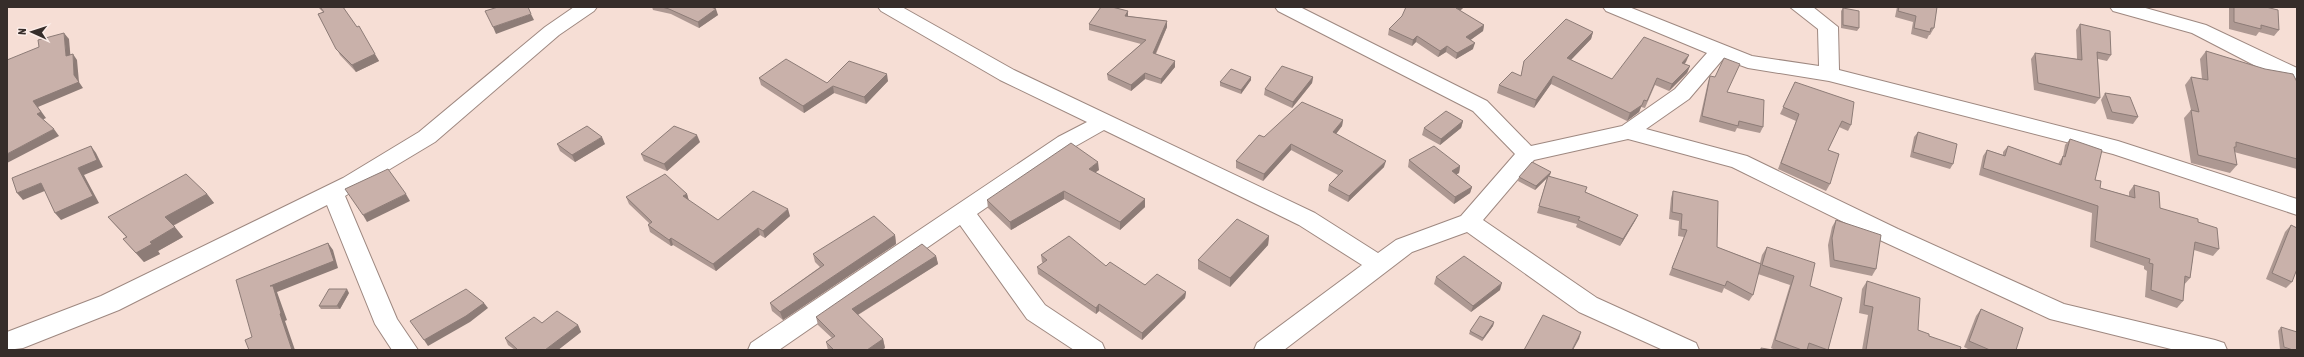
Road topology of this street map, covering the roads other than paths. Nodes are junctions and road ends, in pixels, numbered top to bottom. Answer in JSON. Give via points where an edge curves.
{"nodes":[{"id":1,"x":587,"y":7,"type":"edge"},
{"id":2,"x":888,"y":7,"type":"edge"},
{"id":3,"x":1285,"y":7,"type":"edge"},
{"id":4,"x":1613,"y":7,"type":"edge"},
{"id":5,"x":1800,"y":7,"type":"edge"},
{"id":6,"x":2120,"y":7,"type":"edge"},
{"id":7,"x":1719,"y":51,"type":"junction"},
{"id":8,"x":1829,"y":74,"type":"junction"},
{"id":9,"x":2297,"y":75,"type":"edge"},
{"id":10,"x":1105,"y":121,"type":"junction"},
{"id":11,"x":1628,"y":132,"type":"junction"},
{"id":12,"x":1527,"y":154,"type":"junction"},
{"id":13,"x":333,"y":193,"type":"junction"},
{"id":14,"x":2297,"y":207,"type":"edge"},
{"id":15,"x":964,"y":213,"type":"junction"},
{"id":16,"x":1469,"y":222,"type":"junction"},
{"id":17,"x":1379,"y":265,"type":"junction"},
{"id":18,"x":7,"y":342,"type":"edge"},
{"id":19,"x":406,"y":350,"type":"edge"},
{"id":20,"x":760,"y":350,"type":"edge"},
{"id":21,"x":1093,"y":350,"type":"edge"},
{"id":22,"x":1266,"y":350,"type":"edge"},
{"id":23,"x":1687,"y":350,"type":"edge"},
{"id":24,"x":2215,"y":350,"type":"edge"}],
"edges":[{"from":1,"to":13,"type":"street","via":[[552,32],[427,137]]},
{"from":2,"to":10,"type":"street","via":[[1007,75]]},
{"from":3,"to":12,"type":"street","via":[[1480,106]]},
{"from":4,"to":7,"type":"street"},
{"from":5,"to":8,"type":"street","via":[[1828,27]]},
{"from":6,"to":9,"type":"street","via":[[2199,29],[2284,72]]},
{"from":7,"to":8,"type":"street","via":[[1748,62]]},
{"from":7,"to":11,"type":"street","via":[[1682,94]]},
{"from":8,"to":14,"type":"street","via":[[2118,148]]},
{"from":10,"to":15,"type":"street","via":[[1066,142]]},
{"from":10,"to":17,"type":"street","via":[[1307,219]]},
{"from":11,"to":12,"type":"street"},
{"from":11,"to":24,"type":"street","via":[[1739,161],[1890,235],[2059,312]]},
{"from":12,"to":16,"type":"street"},
{"from":13,"to":18,"type":"street","via":[[110,303]]},
{"from":13,"to":19,"type":"street","via":[[387,324]]},
{"from":15,"to":20,"type":"street"},
{"from":15,"to":21,"type":"street","via":[[1036,312]]},
{"from":16,"to":17,"type":"street","via":[[1404,246]]},
{"from":16,"to":23,"type":"street","via":[[1588,305]]},
{"from":17,"to":22,"type":"street"}]}
